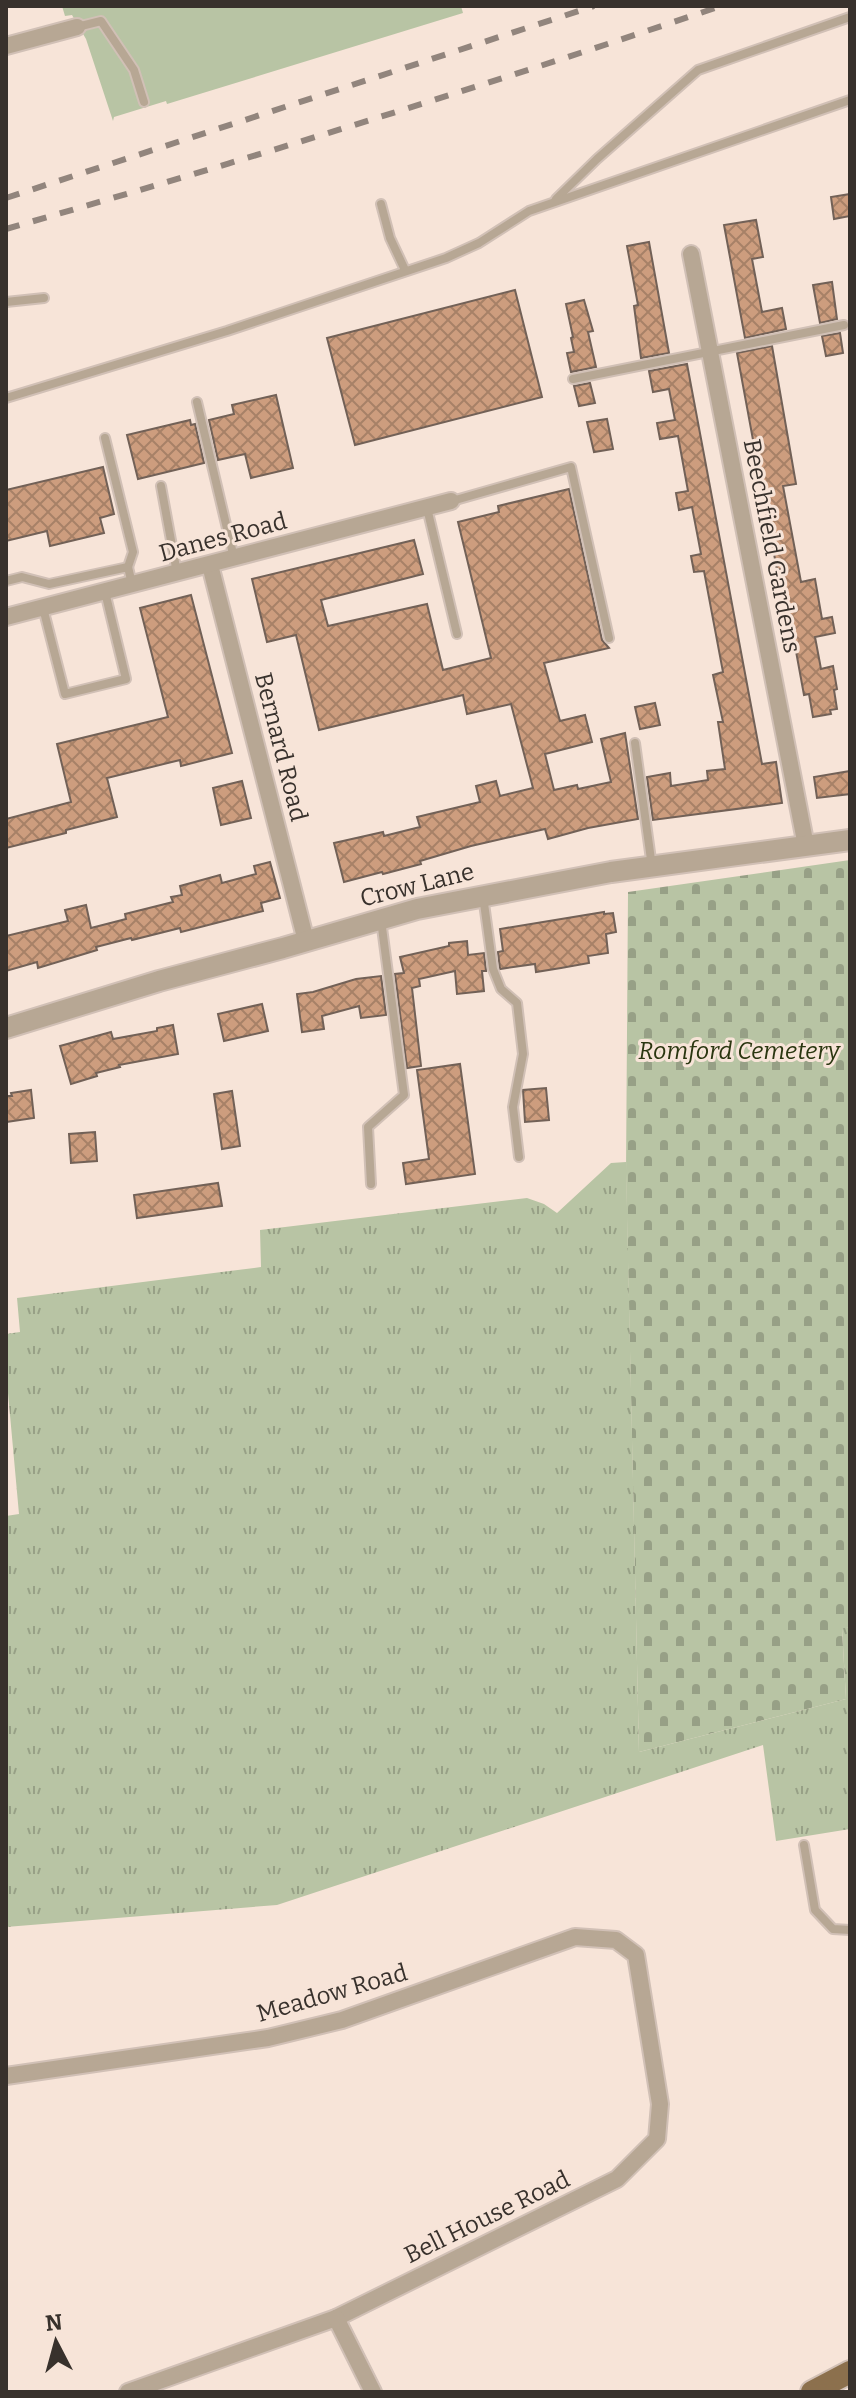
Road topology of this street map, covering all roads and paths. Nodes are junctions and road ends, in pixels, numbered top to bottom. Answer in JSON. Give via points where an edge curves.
{"nodes":[{"id":1,"x":850,"y":17,"type":"edge"},
{"id":2,"x":77,"y":27,"type":"joint"},
{"id":3,"x":6,"y":46,"type":"edge"},
{"id":4,"x":850,"y":100,"type":"edge"},
{"id":5,"x":144,"y":102,"type":"dead end"},
{"id":6,"x":553,"y":203,"type":"junction"},
{"id":7,"x":381,"y":204,"type":"dead end"},
{"id":8,"x":691,"y":254,"type":"dead end"},
{"id":9,"x":405,"y":270,"type":"junction"},
{"id":10,"x":44,"y":298,"type":"dead end"},
{"id":11,"x":6,"y":302,"type":"edge"},
{"id":12,"x":844,"y":325,"type":"dead end"},
{"id":13,"x":709,"y":351,"type":"junction"},
{"id":14,"x":573,"y":379,"type":"dead end"},
{"id":15,"x":6,"y":398,"type":"edge"},
{"id":16,"x":197,"y":402,"type":"dead end"},
{"id":17,"x":105,"y":438,"type":"dead end"},
{"id":18,"x":161,"y":486,"type":"dead end"},
{"id":19,"x":451,"y":501,"type":"joint"},
{"id":20,"x":427,"y":508,"type":"junction"},
{"id":21,"x":235,"y":559,"type":"junction"},
{"id":22,"x":210,"y":565,"type":"junction"},
{"id":23,"x":128,"y":567,"type":"junction"},
{"id":24,"x":177,"y":574,"type":"junction"},
{"id":25,"x":6,"y":581,"type":"edge"},
{"id":26,"x":133,"y":585,"type":"junction"},
{"id":27,"x":105,"y":592,"type":"junction"},
{"id":28,"x":43,"y":608,"type":"junction"},
{"id":29,"x":6,"y":617,"type":"edge"},
{"id":30,"x":457,"y":634,"type":"dead end"},
{"id":31,"x":609,"y":638,"type":"dead end"},
{"id":32,"x":635,"y":743,"type":"dead end"},
{"id":33,"x":850,"y":840,"type":"edge"},
{"id":34,"x":806,"y":846,"type":"junction"},
{"id":35,"x":652,"y":868,"type":"junction"},
{"id":36,"x":483,"y":895,"type":"junction"},
{"id":37,"x":381,"y":919,"type":"junction"},
{"id":38,"x":306,"y":941,"type":"junction"},
{"id":39,"x":6,"y":1028,"type":"edge"},
{"id":40,"x":519,"y":1157,"type":"dead end"},
{"id":41,"x":371,"y":1184,"type":"dead end"},
{"id":42,"x":804,"y":1845,"type":"dead end"},
{"id":43,"x":850,"y":1930,"type":"edge"},
{"id":44,"x":616,"y":1940,"type":"joint"},
{"id":45,"x":6,"y":2076,"type":"edge"},
{"id":46,"x":336,"y":2318,"type":"junction"},
{"id":47,"x":850,"y":2372,"type":"edge"},
{"id":48,"x":128,"y":2392,"type":"edge"},
{"id":49,"x":373,"y":2392,"type":"edge"},
{"id":50,"x":812,"y":2392,"type":"edge"}],
"edges":[{"from":1,"to":6,"type":"lane","via":[[698,70]]},
{"from":2,"to":3,"type":"street"},
{"from":2,"to":5,"type":"lane","via":[[101,21],[134,70]]},
{"from":4,"to":6,"type":"lane"},
{"from":6,"to":9,"type":"lane","via":[[515,218],[464,251]]},
{"from":7,"to":9,"type":"lane"},
{"from":8,"to":13,"type":"street","name":"Beechfield Gardens"},
{"from":9,"to":15,"type":"lane"},
{"from":10,"to":11,"type":"lane"},
{"from":12,"to":13,"type":"lane"},
{"from":13,"to":14,"type":"lane"},
{"from":13,"to":34,"type":"street","name":"Beechfield Gardens"},
{"from":16,"to":21,"type":"lane"},
{"from":17,"to":23,"type":"lane","via":[[133,552]]},
{"from":18,"to":24,"type":"lane"},
{"from":19,"to":20,"type":"street","name":"Danes Road"},
{"from":19,"to":31,"type":"lane","via":[[571,467]]},
{"from":20,"to":21,"type":"street","name":"Danes Road"},
{"from":20,"to":30,"type":"lane"},
{"from":21,"to":22,"type":"street","name":"Danes Road"},
{"from":22,"to":24,"type":"street","name":"Danes Road"},
{"from":22,"to":38,"type":"street","name":"Bernard Road"},
{"from":23,"to":25,"type":"lane","via":[[49,584],[22,577]]},
{"from":23,"to":26,"type":"lane"},
{"from":24,"to":26,"type":"street","name":"Danes Road"},
{"from":26,"to":27,"type":"street","name":"Danes Road"},
{"from":27,"to":28,"type":"street","name":"Danes Road"},
{"from":27,"to":28,"type":"lane","via":[[126,679],[65,694]]},
{"from":28,"to":29,"type":"street","name":"Danes Road"},
{"from":32,"to":35,"type":"lane"},
{"from":33,"to":34,"type":"street","name":"Crow Lane"},
{"from":34,"to":35,"type":"street","name":"Crow Lane"},
{"from":35,"to":36,"type":"street","name":"Crow Lane"},
{"from":36,"to":37,"type":"street","name":"Crow Lane"},
{"from":36,"to":40,"type":"lane","via":[[493,969],[501,989],[517,1003],[523,1054],[513,1107]]},
{"from":37,"to":38,"type":"street","name":"Crow Lane"},
{"from":37,"to":41,"type":"lane","via":[[404,1095],[368,1127]]},
{"from":38,"to":39,"type":"street","name":"Crow Lane"},
{"from":42,"to":43,"type":"lane","via":[[815,1910],[833,1929]]},
{"from":44,"to":45,"type":"street","name":"Meadow Road","via":[[575,1937],[342,2020],[268,2038]]},
{"from":44,"to":46,"type":"street","name":"Bell House Road","via":[[636,1955],[660,2104],[657,2139],[617,2179]]},
{"from":46,"to":48,"type":"street","name":"Bell House Road"},
{"from":46,"to":49,"type":"street"},
{"from":47,"to":50,"type":"main road"}]}
